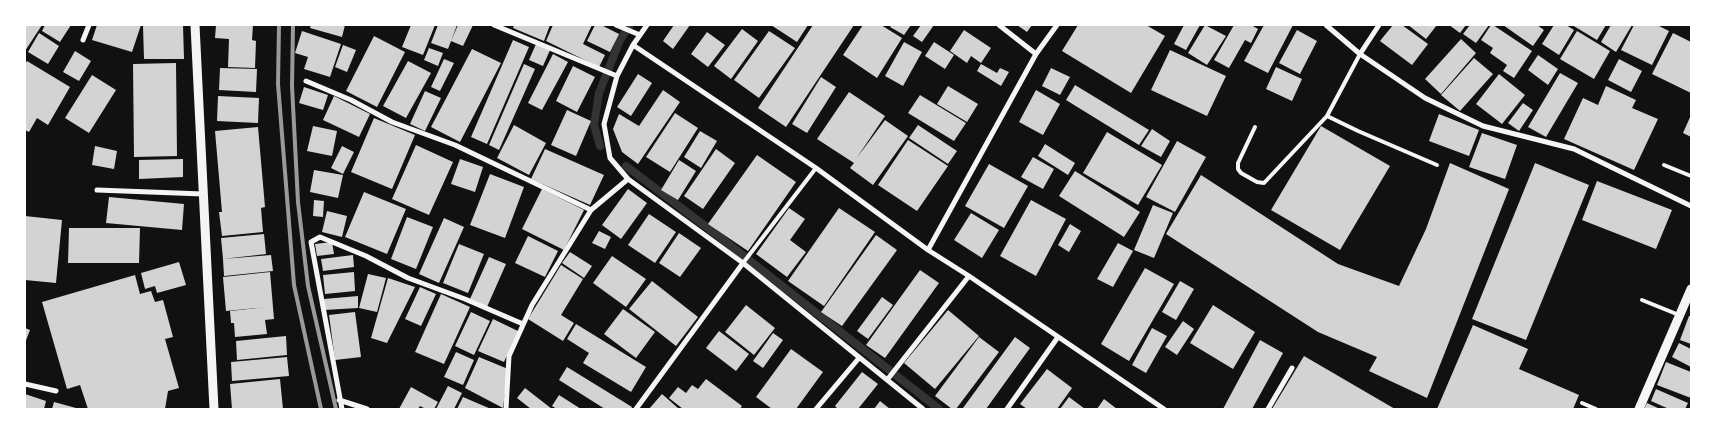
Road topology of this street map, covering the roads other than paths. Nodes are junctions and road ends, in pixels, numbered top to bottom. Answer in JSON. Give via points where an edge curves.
{"nodes":[{"id":1,"x":89,"y":25,"type":"edge"},
{"id":2,"x":195,"y":25,"type":"edge"},
{"id":3,"x":494,"y":25,"type":"edge"},
{"id":4,"x":616,"y":25,"type":"edge"},
{"id":5,"x":647,"y":25,"type":"edge"},
{"id":6,"x":999,"y":25,"type":"edge"},
{"id":7,"x":1057,"y":25,"type":"edge"},
{"id":8,"x":1326,"y":25,"type":"edge"},
{"id":9,"x":1379,"y":25,"type":"edge"},
{"id":10,"x":640,"y":35,"type":"junction"},
{"id":11,"x":83,"y":40,"type":"dead end"},
{"id":12,"x":633,"y":45,"type":"junction"},
{"id":13,"x":1036,"y":54,"type":"junction"},
{"id":14,"x":1360,"y":54,"type":"junction"},
{"id":15,"x":617,"y":76,"type":"junction"},
{"id":16,"x":306,"y":81,"type":"dead end"},
{"id":17,"x":1327,"y":116,"type":"junction"},
{"id":18,"x":1255,"y":127,"type":"dead end"},
{"id":19,"x":1437,"y":165,"type":"dead end"},
{"id":20,"x":1664,"y":165,"type":"dead end"},
{"id":21,"x":816,"y":168,"type":"junction"},
{"id":22,"x":1691,"y":176,"type":"edge"},
{"id":23,"x":628,"y":178,"type":"junction"},
{"id":24,"x":97,"y":190,"type":"dead end"},
{"id":25,"x":203,"y":194,"type":"junction"},
{"id":26,"x":1691,"y":206,"type":"edge"},
{"id":27,"x":591,"y":210,"type":"junction"},
{"id":28,"x":928,"y":250,"type":"junction"},
{"id":29,"x":745,"y":262,"type":"junction"},
{"id":30,"x":969,"y":276,"type":"junction"},
{"id":31,"x":1691,"y":288,"type":"edge"},
{"id":32,"x":1642,"y":300,"type":"dead end"},
{"id":33,"x":1679,"y":315,"type":"junction"},
{"id":34,"x":523,"y":324,"type":"junction"},
{"id":35,"x":1058,"y":337,"type":"junction"},
{"id":36,"x":859,"y":358,"type":"junction"},
{"id":37,"x":1292,"y":368,"type":"dead end"},
{"id":38,"x":889,"y":378,"type":"junction"},
{"id":39,"x":25,"y":384,"type":"edge"},
{"id":40,"x":56,"y":392,"type":"dead end"},
{"id":41,"x":339,"y":400,"type":"junction"},
{"id":42,"x":1582,"y":403,"type":"dead end"},
{"id":43,"x":214,"y":409,"type":"edge"},
{"id":44,"x":342,"y":409,"type":"edge"},
{"id":45,"x":367,"y":409,"type":"edge"},
{"id":46,"x":506,"y":409,"type":"edge"},
{"id":47,"x":636,"y":409,"type":"edge"},
{"id":48,"x":816,"y":409,"type":"edge"},
{"id":49,"x":923,"y":409,"type":"edge"},
{"id":50,"x":1007,"y":409,"type":"edge"},
{"id":51,"x":1164,"y":409,"type":"edge"},
{"id":52,"x":1268,"y":409,"type":"edge"},
{"id":53,"x":1596,"y":409,"type":"edge"},
{"id":54,"x":1638,"y":409,"type":"edge"}],
"edges":[{"from":1,"to":11,"type":"street"},
{"from":2,"to":25,"type":"street"},
{"from":3,"to":15,"type":"street"},
{"from":4,"to":10,"type":"street"},
{"from":5,"to":10,"type":"street"},
{"from":6,"to":13,"type":"street"},
{"from":7,"to":13,"type":"street"},
{"from":8,"to":14,"type":"street"},
{"from":9,"to":14,"type":"street"},
{"from":10,"to":12,"type":"street"},
{"from":12,"to":15,"type":"street"},
{"from":12,"to":21,"type":"street"},
{"from":13,"to":28,"type":"street"},
{"from":14,"to":17,"type":"lane"},
{"from":14,"to":26,"type":"street","via":[[1425,98],[1483,126],[1574,149]]},
{"from":15,"to":23,"type":"street","via":[[604,124],[610,158]]},
{"from":16,"to":27,"type":"street","via":[[352,100],[392,122],[455,145]]},
{"from":17,"to":18,"type":"lane","via":[[1264,183],[1249,178],[1238,169]]},
{"from":17,"to":19,"type":"lane"},
{"from":20,"to":22,"type":"lane"},
{"from":21,"to":28,"type":"street"},
{"from":21,"to":29,"type":"lane"},
{"from":23,"to":27,"type":"street"},
{"from":23,"to":29,"type":"street"},
{"from":24,"to":25,"type":"street"},
{"from":25,"to":43,"type":"street"},
{"from":27,"to":34,"type":"street"},
{"from":28,"to":30,"type":"street"},
{"from":29,"to":36,"type":"street"},
{"from":29,"to":47,"type":"street"},
{"from":30,"to":35,"type":"street"},
{"from":30,"to":38,"type":"street"},
{"from":31,"to":33,"type":"street"},
{"from":32,"to":33,"type":"lane"},
{"from":33,"to":54,"type":"street"},
{"from":34,"to":41,"type":"street","via":[[408,278],[320,237],[311,242]]},
{"from":34,"to":46,"type":"street","via":[[509,356]]},
{"from":35,"to":50,"type":"street"},
{"from":35,"to":51,"type":"street"},
{"from":36,"to":38,"type":"street"},
{"from":36,"to":48,"type":"street"},
{"from":37,"to":52,"type":"street"},
{"from":38,"to":49,"type":"street"},
{"from":39,"to":40,"type":"street"},
{"from":41,"to":44,"type":"street"},
{"from":41,"to":45,"type":"street"},
{"from":42,"to":53,"type":"lane"}]}
